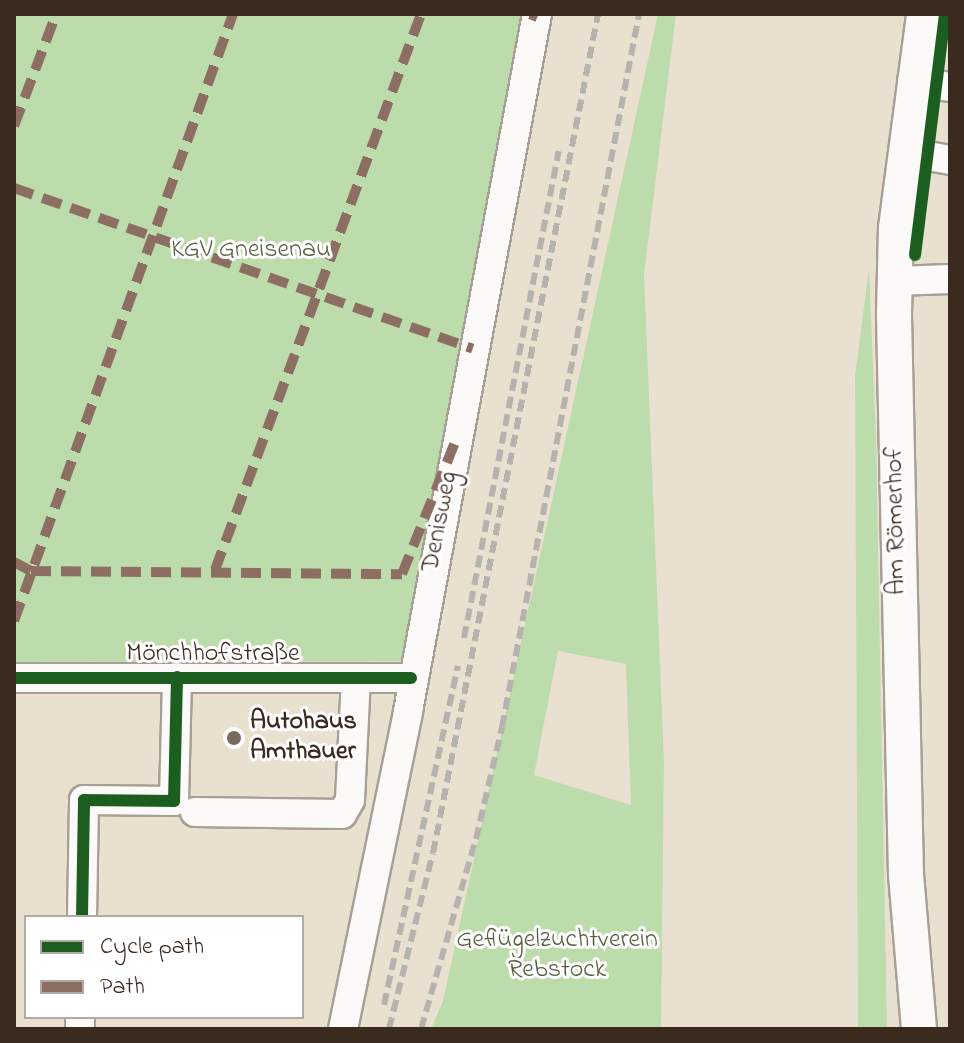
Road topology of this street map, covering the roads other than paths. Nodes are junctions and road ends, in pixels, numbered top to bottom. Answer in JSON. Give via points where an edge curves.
{"nodes":[{"id":1,"x":537,"y":14,"type":"edge"},
{"id":2,"x":924,"y":14,"type":"edge"},
{"id":3,"x":912,"y":81,"type":"junction"},
{"id":4,"x":950,"y":87,"type":"edge"},
{"id":5,"x":905,"y":152,"type":"junction"},
{"id":6,"x":950,"y":160,"type":"edge"},
{"id":7,"x":950,"y":279,"type":"edge"},
{"id":8,"x":895,"y":281,"type":"junction"},
{"id":9,"x":177,"y":677,"type":"junction"},
{"id":10,"x":14,"y":678,"type":"edge"},
{"id":11,"x":356,"y":678,"type":"junction"},
{"id":12,"x":411,"y":678,"type":"junction"},
{"id":13,"x":195,"y":812,"type":"dead end"},
{"id":14,"x":82,"y":915,"type":"edge"},
{"id":15,"x":343,"y":1029,"type":"edge"},
{"id":16,"x":919,"y":1029,"type":"edge"}],
"edges":[{"from":1,"to":12,"type":"street","name":"Denisweg"},
{"from":2,"to":3,"type":"main road","name":"Am Römerhof"},
{"from":3,"to":4,"type":"street"},
{"from":3,"to":5,"type":"main road","name":"Am Römerhof"},
{"from":5,"to":6,"type":"street"},
{"from":5,"to":8,"type":"main road","name":"Am Römerhof"},
{"from":7,"to":8,"type":"street"},
{"from":8,"to":16,"type":"main road","name":"Am Römerhof","via":[[906,875]]},
{"from":9,"to":10,"type":"street","name":"Mönchhofstraße"},
{"from":9,"to":11,"type":"street","name":"Mönchhofstraße"},
{"from":9,"to":14,"type":"street","via":[[174,801],[84,800]]},
{"from":11,"to":12,"type":"street","name":"Mönchhofstraße"},
{"from":11,"to":13,"type":"street","via":[[350,800],[342,814]]},
{"from":12,"to":15,"type":"street","name":"Denisweg"}]}
